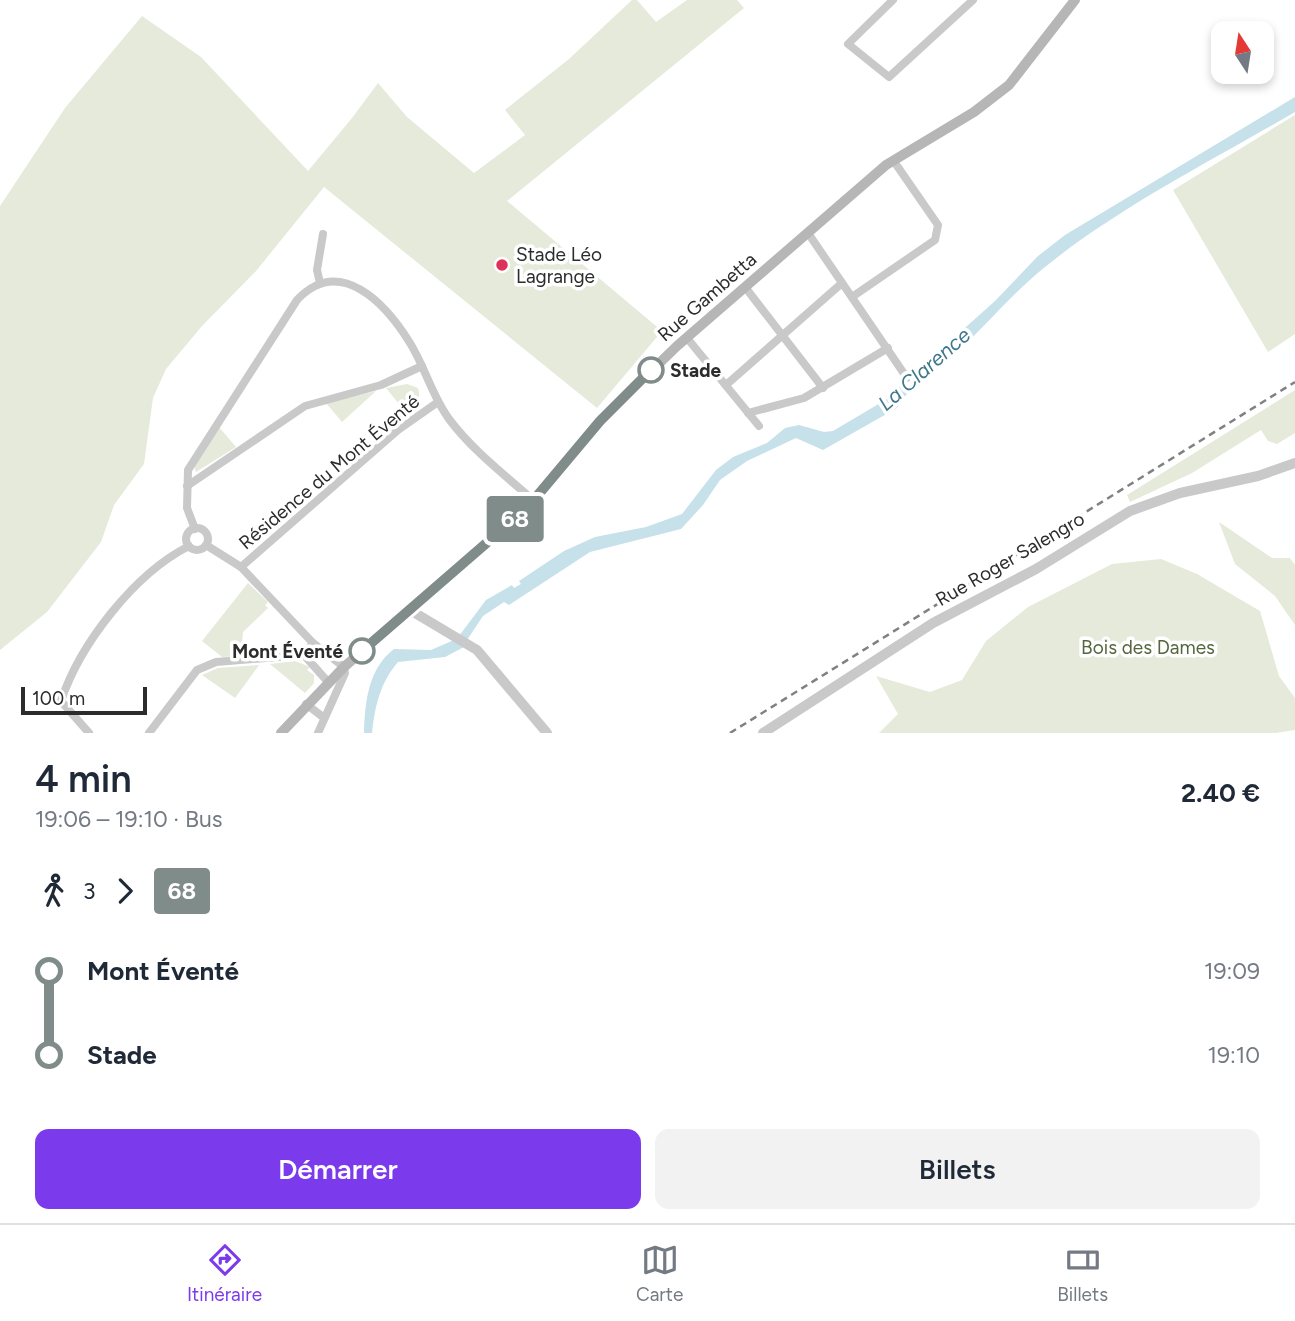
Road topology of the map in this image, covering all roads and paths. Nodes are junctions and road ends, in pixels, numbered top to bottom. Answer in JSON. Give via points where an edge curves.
{"nodes":[{"id":1,"x":892,"y":0,"type":"edge"},
{"id":2,"x":973,"y":0,"type":"edge"},
{"id":3,"x":1075,"y":0,"type":"edge"},
{"id":4,"x":893,"y":160,"type":"junction"},
{"id":5,"x":808,"y":233,"type":"junction"},
{"id":6,"x":323,"y":234,"type":"dead end"},
{"id":7,"x":320,"y":283,"type":"junction"},
{"id":8,"x":842,"y":283,"type":"junction"},
{"id":9,"x":746,"y":287,"type":"junction"},
{"id":10,"x":852,"y":297,"type":"junction"},
{"id":11,"x":781,"y":337,"type":"junction"},
{"id":12,"x":687,"y":338,"type":"junction"},
{"id":13,"x":888,"y":348,"type":"junction"},
{"id":14,"x":422,"y":366,"type":"junction"},
{"id":15,"x":907,"y":378,"type":"dead end"},
{"id":16,"x":726,"y":385,"type":"junction"},
{"id":17,"x":823,"y":388,"type":"junction"},
{"id":18,"x":438,"y":402,"type":"junction"},
{"id":19,"x":748,"y":413,"type":"junction"},
{"id":20,"x":759,"y":426,"type":"dead end"},
{"id":21,"x":1295,"y":463,"type":"edge"},
{"id":22,"x":187,"y":486,"type":"junction"},
{"id":23,"x":534,"y":501,"type":"junction"},
{"id":24,"x":195,"y":529,"type":"junction"},
{"id":25,"x":206,"y":545,"type":"junction"},
{"id":26,"x":189,"y":546,"type":"junction"},
{"id":27,"x":241,"y":567,"type":"junction"},
{"id":28,"x":410,"y":610,"type":"junction"},
{"id":29,"x":313,"y":643,"type":"junction"},
{"id":30,"x":304,"y":655,"type":"junction"},
{"id":31,"x":344,"y":667,"type":"junction"},
{"id":32,"x":328,"y":682,"type":"junction"},
{"id":33,"x":306,"y":704,"type":"junction"},
{"id":34,"x":323,"y":717,"type":"junction"},
{"id":35,"x":89,"y":733,"type":"edge"},
{"id":36,"x":149,"y":733,"type":"edge"},
{"id":37,"x":281,"y":733,"type":"edge"},
{"id":38,"x":318,"y":733,"type":"edge"},
{"id":39,"x":547,"y":733,"type":"edge"},
{"id":40,"x":763,"y":733,"type":"edge"}],
"edges":[{"from":1,"to":2,"type":"street","via":[[848,44],[889,77]]},
{"from":3,"to":4,"type":"main road","name":"Rue Gambetta","via":[[993,99]]},
{"from":4,"to":5,"type":"main road","name":"Rue Gambetta"},
{"from":4,"to":10,"type":"street","via":[[938,225],[935,240]]},
{"from":5,"to":8,"type":"street"},
{"from":5,"to":9,"type":"main road","name":"Rue Gambetta"},
{"from":6,"to":7,"type":"street","via":[[317,270]]},
{"from":7,"to":14,"type":"street","name":"Résidence du Mont Éventé","via":[[342,282],[366,291],[400,328]]},
{"from":7,"to":22,"type":"street","via":[[306,290],[282,320],[188,470]]},
{"from":8,"to":10,"type":"street"},
{"from":8,"to":11,"type":"street"},
{"from":9,"to":11,"type":"street"},
{"from":9,"to":12,"type":"main road","name":"Rue Gambetta"},
{"from":10,"to":13,"type":"street"},
{"from":11,"to":16,"type":"street"},
{"from":11,"to":17,"type":"street"},
{"from":12,"to":16,"type":"street"},
{"from":12,"to":23,"type":"main road","name":"Rue Gambetta","via":[[611,410]]},
{"from":13,"to":15,"type":"street"},
{"from":13,"to":17,"type":"street"},
{"from":14,"to":18,"type":"street","name":"Résidence du Mont Éventé"},
{"from":14,"to":22,"type":"street","name":"Résidence du Mont Éventé","via":[[382,385],[305,406]]},
{"from":16,"to":19,"type":"street"},
{"from":17,"to":19,"type":"street"},
{"from":18,"to":23,"type":"street","name":"Résidence du Mont Éventé","via":[[471,444]]},
{"from":18,"to":27,"type":"street","name":"Résidence du Mont Éventé","via":[[398,430]]},
{"from":19,"to":20,"type":"street"},
{"from":21,"to":40,"type":"street","name":"Rue Roger Salengro","via":[[1180,492],[1130,512],[1036,569],[933,623]]},
{"from":22,"to":24,"type":"street","via":[[187,508]]},
{"from":23,"to":28,"type":"main road","name":"Rue Gambetta"},
{"from":24,"to":25,"type":"street","via":[[206,533]]},
{"from":24,"to":26,"type":"street","via":[[187,536]]},
{"from":25,"to":26,"type":"street","via":[[198,550]]},
{"from":25,"to":27,"type":"street","name":"Résidence du Mont Éventé"},
{"from":26,"to":35,"type":"street","via":[[139,584],[101,625],[61,701]]},
{"from":27,"to":29,"type":"street","name":"Résidence du Mont Éventé"},
{"from":28,"to":31,"type":"main road","name":"Rue Gambetta"},
{"from":28,"to":39,"type":"street","via":[[477,650]]},
{"from":29,"to":30,"type":"street"},
{"from":29,"to":31,"type":"street","name":"Résidence du Mont Éventé"},
{"from":30,"to":32,"type":"street"},
{"from":30,"to":36,"type":"street","via":[[216,662],[197,670]]},
{"from":31,"to":32,"type":"main road","name":"Rue Gambetta"},
{"from":31,"to":34,"type":"street"},
{"from":32,"to":33,"type":"main road","name":"Rue Gambetta"},
{"from":33,"to":34,"type":"street"},
{"from":33,"to":37,"type":"main road","name":"Rue Gambetta"},
{"from":34,"to":38,"type":"street"}]}
